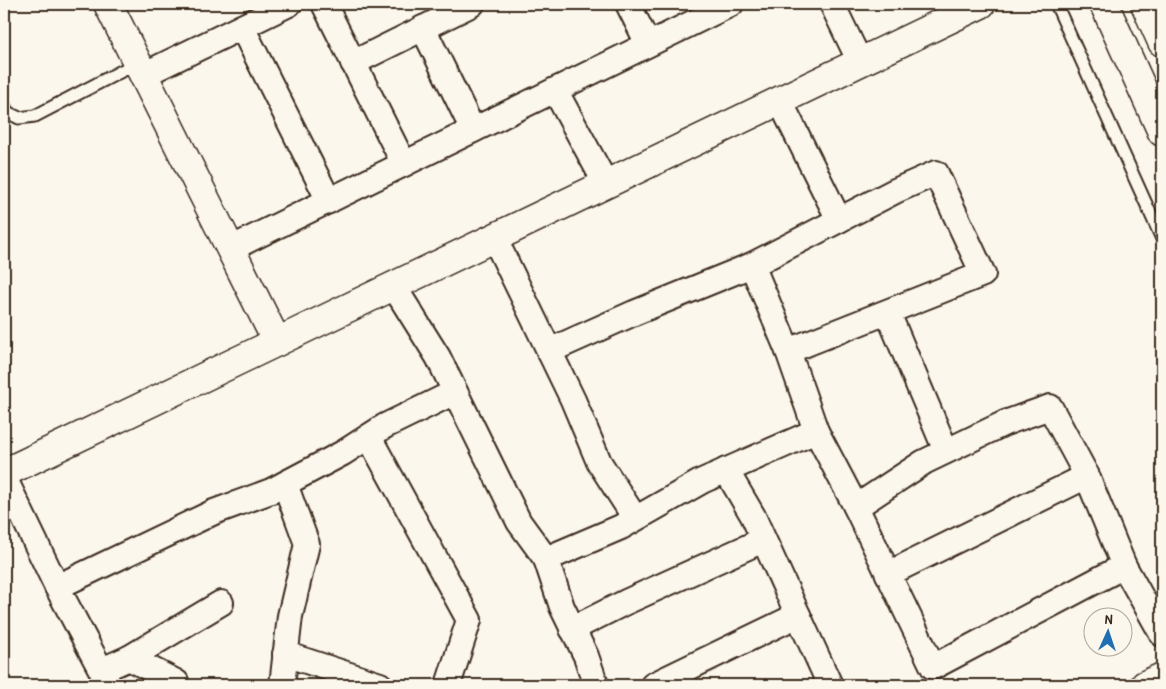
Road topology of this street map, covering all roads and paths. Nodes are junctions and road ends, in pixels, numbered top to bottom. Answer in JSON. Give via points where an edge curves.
{"nodes":[{"id":1,"x":99,"y":4,"type":"edge"},
{"id":2,"x":108,"y":4,"type":"edge"},
{"id":3,"x":289,"y":4,"type":"edge"},
{"id":4,"x":324,"y":4,"type":"edge"},
{"id":5,"x":472,"y":4,"type":"edge"},
{"id":6,"x":628,"y":4,"type":"edge"},
{"id":7,"x":832,"y":4,"type":"edge"},
{"id":8,"x":981,"y":4,"type":"edge"},
{"id":9,"x":1056,"y":4,"type":"edge"},
{"id":10,"x":1104,"y":4,"type":"edge"},
{"id":11,"x":1145,"y":4,"type":"edge"},
{"id":12,"x":724,"y":5,"type":"edge"},
{"id":13,"x":242,"y":27,"type":"junction"},
{"id":14,"x":423,"y":28,"type":"junction"},
{"id":15,"x":1162,"y":42,"type":"edge"},
{"id":16,"x":648,"y":44,"type":"junction"},
{"id":17,"x":860,"y":62,"type":"junction"},
{"id":18,"x":353,"y":63,"type":"junction"},
{"id":19,"x":137,"y":68,"type":"junction"},
{"id":20,"x":555,"y":90,"type":"junction"},
{"id":21,"x":780,"y":101,"type":"junction"},
{"id":22,"x":4,"y":105,"type":"edge"},
{"id":23,"x":474,"y":130,"type":"junction"},
{"id":24,"x":1162,"y":132,"type":"edge"},
{"id":25,"x":404,"y":164,"type":"junction"},
{"id":26,"x":606,"y":184,"type":"junction"},
{"id":27,"x":329,"y":201,"type":"junction"},
{"id":28,"x":839,"y":220,"type":"junction"},
{"id":29,"x":494,"y":237,"type":"junction"},
{"id":30,"x":1162,"y":239,"type":"edge"},
{"id":31,"x":230,"y":249,"type":"junction"},
{"id":32,"x":752,"y":265,"type":"junction"},
{"id":33,"x":393,"y":286,"type":"junction"},
{"id":34,"x":888,"y":313,"type":"junction"},
{"id":35,"x":277,"y":342,"type":"junction"},
{"id":36,"x":549,"y":351,"type":"junction"},
{"id":37,"x":788,"y":351,"type":"junction"},
{"id":38,"x":454,"y":392,"type":"junction"},
{"id":39,"x":816,"y":431,"type":"junction"},
{"id":40,"x":369,"y":437,"type":"junction"},
{"id":41,"x":946,"y":451,"type":"junction"},
{"id":42,"x":726,"y":470,"type":"junction"},
{"id":43,"x":4,"y":472,"type":"edge"},
{"id":44,"x":1087,"y":476,"type":"junction"},
{"id":45,"x":4,"y":477,"type":"edge"},
{"id":46,"x":285,"y":484,"type":"junction"},
{"id":47,"x":856,"y":507,"type":"junction"},
{"id":48,"x":636,"y":518,"type":"junction"},
{"id":49,"x":764,"y":540,"type":"junction"},
{"id":50,"x":546,"y":559,"type":"junction"},
{"id":51,"x":1124,"y":566,"type":"junction"},
{"id":52,"x":888,"y":574,"type":"junction"},
{"id":53,"x":57,"y":587,"type":"junction"},
{"id":54,"x":221,"y":603,"type":"dead end"},
{"id":55,"x":798,"y":615,"type":"junction"},
{"id":56,"x":572,"y":629,"type":"junction"},
{"id":57,"x":1162,"y":634,"type":"edge"},
{"id":58,"x":285,"y":654,"type":"junction"},
{"id":59,"x":129,"y":658,"type":"junction"},
{"id":60,"x":1162,"y":677,"type":"edge"},
{"id":61,"x":106,"y":678,"type":"edge"},
{"id":62,"x":176,"y":685,"type":"edge"},
{"id":63,"x":282,"y":685,"type":"edge"},
{"id":64,"x":380,"y":685,"type":"edge"},
{"id":65,"x":448,"y":685,"type":"edge"},
{"id":66,"x":596,"y":685,"type":"edge"},
{"id":67,"x":653,"y":685,"type":"edge"},
{"id":68,"x":830,"y":685,"type":"edge"},
{"id":69,"x":1145,"y":685,"type":"edge"}],
"edges":[{"from":1,"to":19,"type":"lane"},
{"from":2,"to":19,"type":"street"},
{"from":3,"to":13,"type":"street"},
{"from":4,"to":18,"type":"street"},
{"from":5,"to":14,"type":"street"},
{"from":6,"to":16,"type":"street"},
{"from":7,"to":17,"type":"street"},
{"from":8,"to":17,"type":"street"},
{"from":9,"to":30,"type":"lane"},
{"from":10,"to":24,"type":"street"},
{"from":11,"to":15,"type":"street"},
{"from":12,"to":16,"type":"street"},
{"from":13,"to":19,"type":"street"},
{"from":13,"to":27,"type":"street"},
{"from":14,"to":18,"type":"street"},
{"from":14,"to":23,"type":"street"},
{"from":16,"to":20,"type":"street"},
{"from":17,"to":21,"type":"street"},
{"from":18,"to":25,"type":"street"},
{"from":19,"to":22,"type":"lane","via":[[35,116],[19,118],[7,112]]},
{"from":19,"to":31,"type":"street"},
{"from":20,"to":23,"type":"street"},
{"from":20,"to":26,"type":"street"},
{"from":21,"to":26,"type":"street"},
{"from":21,"to":28,"type":"street"},
{"from":23,"to":25,"type":"street"},
{"from":25,"to":27,"type":"street"},
{"from":26,"to":29,"type":"street"},
{"from":27,"to":31,"type":"street"},
{"from":28,"to":32,"type":"street"},
{"from":28,"to":34,"type":"street","via":[[936,173],[983,274]]},
{"from":29,"to":33,"type":"street"},
{"from":29,"to":36,"type":"street"},
{"from":31,"to":35,"type":"street"},
{"from":32,"to":36,"type":"street"},
{"from":32,"to":37,"type":"street"},
{"from":33,"to":35,"type":"street"},
{"from":33,"to":38,"type":"street","via":[[438,357]]},
{"from":34,"to":37,"type":"street"},
{"from":34,"to":41,"type":"street"},
{"from":35,"to":43,"type":"street"},
{"from":36,"to":48,"type":"street","via":[[574,400],[599,462]]},
{"from":37,"to":39,"type":"street"},
{"from":38,"to":40,"type":"street"},
{"from":38,"to":50,"type":"street","via":[[519,522]]},
{"from":39,"to":42,"type":"street"},
{"from":39,"to":47,"type":"street"},
{"from":40,"to":46,"type":"street"},
{"from":40,"to":65,"type":"street","via":[[469,620]]},
{"from":41,"to":44,"type":"street","via":[[1005,423],[1050,407]]},
{"from":41,"to":47,"type":"street"},
{"from":42,"to":48,"type":"street"},
{"from":42,"to":49,"type":"street"},
{"from":44,"to":51,"type":"street"},
{"from":44,"to":52,"type":"street"},
{"from":45,"to":53,"type":"street"},
{"from":46,"to":53,"type":"street","via":[[214,512]]},
{"from":46,"to":58,"type":"street","via":[[307,544],[290,616]]},
{"from":47,"to":52,"type":"street"},
{"from":48,"to":50,"type":"street"},
{"from":49,"to":55,"type":"street"},
{"from":49,"to":56,"type":"street"},
{"from":50,"to":56,"type":"street"},
{"from":51,"to":52,"type":"street","via":[[933,667]]},
{"from":51,"to":57,"type":"street"},
{"from":53,"to":61,"type":"street"},
{"from":54,"to":59,"type":"street"},
{"from":55,"to":67,"type":"street"},
{"from":55,"to":68,"type":"street"},
{"from":56,"to":66,"type":"street"},
{"from":58,"to":63,"type":"street"},
{"from":58,"to":64,"type":"street"},
{"from":59,"to":61,"type":"street"},
{"from":59,"to":62,"type":"street","via":[[176,682]]},
{"from":60,"to":69,"type":"street"}]}
